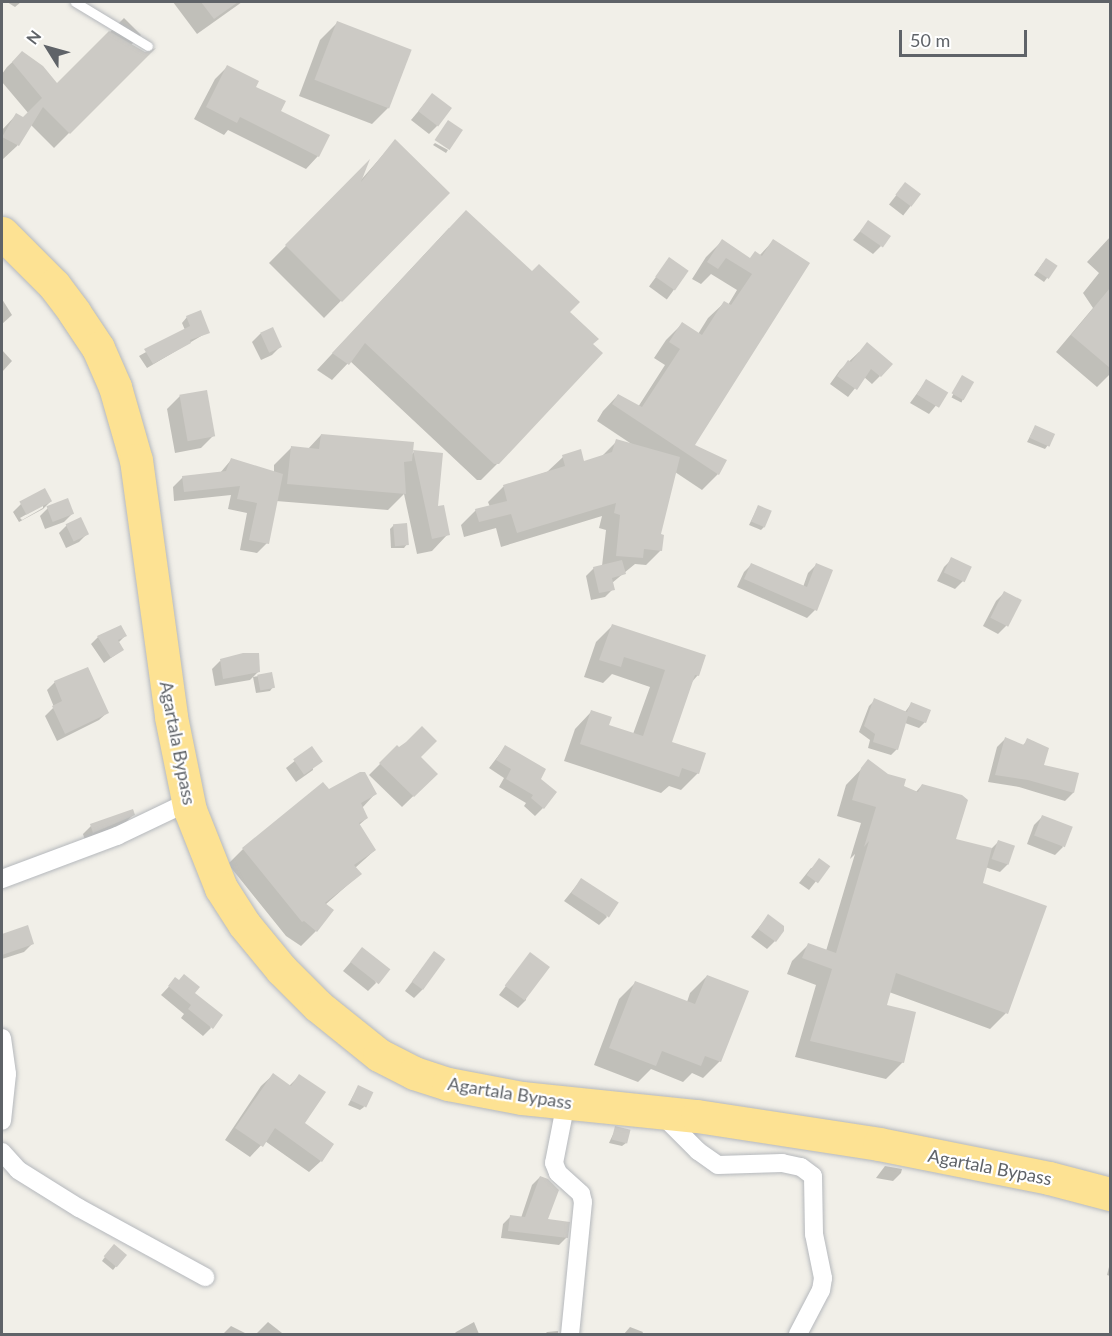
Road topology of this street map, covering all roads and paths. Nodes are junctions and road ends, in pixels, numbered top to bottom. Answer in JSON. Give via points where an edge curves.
{"nodes":[{"id":1,"x":75,"y":2,"type":"edge"},
{"id":2,"x":148,"y":46,"type":"dead end"},
{"id":3,"x":2,"y":233,"type":"edge"},
{"id":4,"x":188,"y":802,"type":"junction"},
{"id":5,"x":2,"y":879,"type":"edge"},
{"id":6,"x":2,"y":1038,"type":"edge"},
{"id":7,"x":566,"y":1102,"type":"junction"},
{"id":8,"x":659,"y":1112,"type":"junction"},
{"id":9,"x":2,"y":1121,"type":"edge"},
{"id":10,"x":2,"y":1152,"type":"edge"},
{"id":11,"x":1110,"y":1194,"type":"edge"},
{"id":12,"x":206,"y":1277,"type":"dead end"},
{"id":13,"x":570,"y":1335,"type":"edge"},
{"id":14,"x":798,"y":1335,"type":"edge"}],
"edges":[{"from":1,"to":2,"type":"lane"},
{"from":3,"to":4,"type":"highway","name":"Agartala Bypass","via":[[54,285],[86,330],[106,367],[128,424],[138,471],[171,717]]},
{"from":4,"to":5,"type":"street","via":[[117,836]]},
{"from":4,"to":7,"type":"highway","name":"Agartala Bypass","via":[[221,888],[244,924],[281,969],[354,1037],[414,1073],[448,1084]]},
{"from":6,"to":9,"type":"street","via":[[7,1074]]},
{"from":7,"to":8,"type":"highway","name":"Agartala Bypass"},
{"from":7,"to":13,"type":"street","via":[[554,1163],[558,1173],[581,1194],[583,1202]]},
{"from":8,"to":11,"type":"highway","name":"Agartala Bypass","via":[[879,1144]]},
{"from":8,"to":14,"type":"street","via":[[718,1165],[782,1163],[801,1167],[813,1176],[814,1234],[823,1278]]},
{"from":10,"to":12,"type":"street","via":[[18,1170],[69,1202]]}]}
